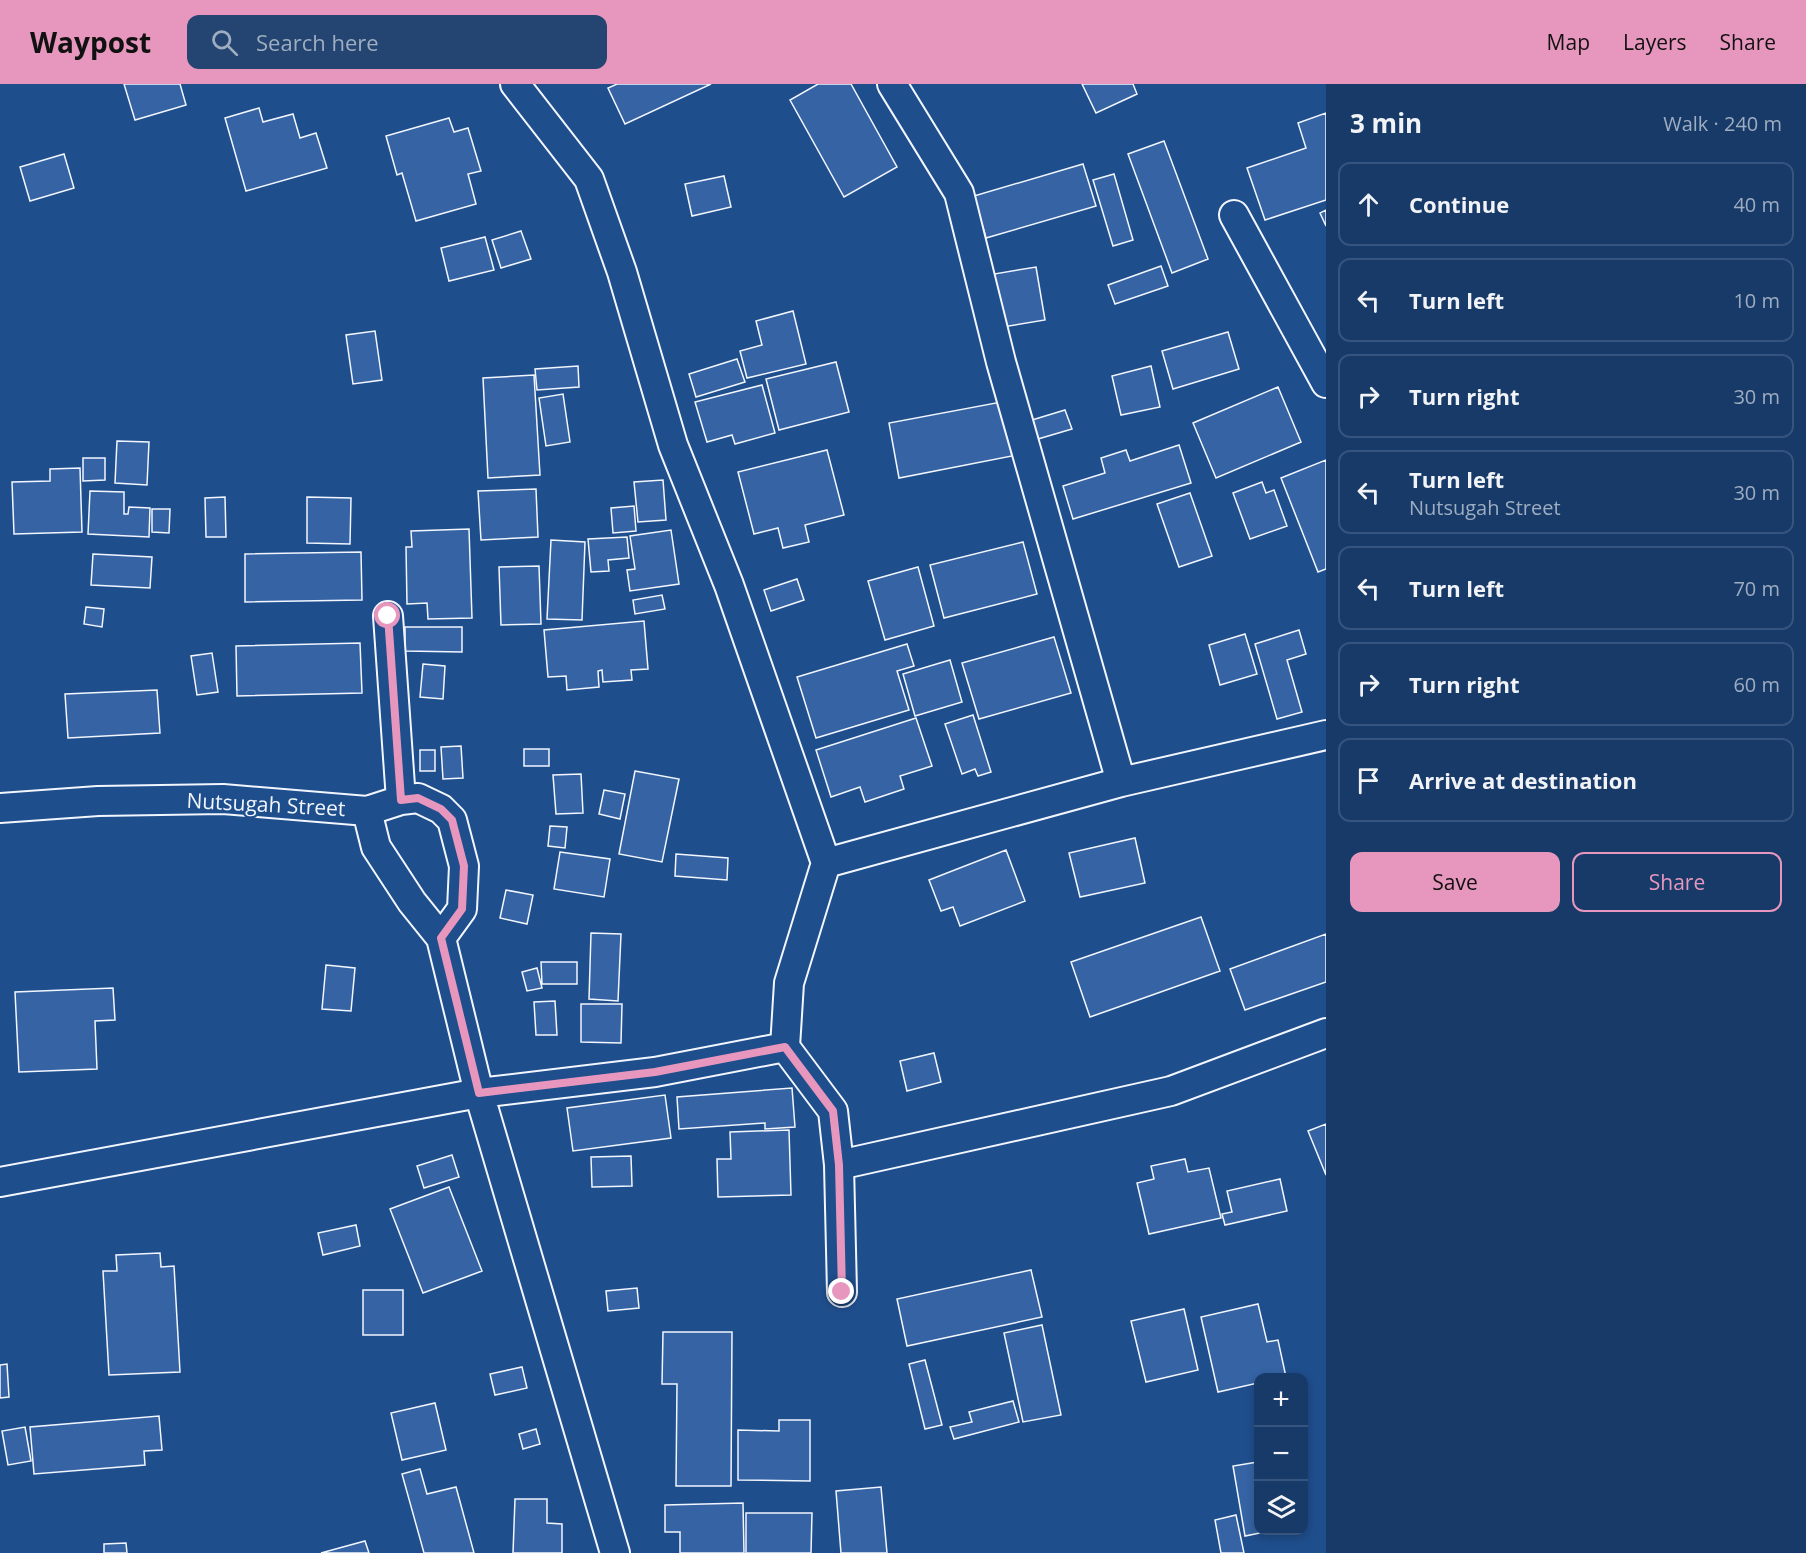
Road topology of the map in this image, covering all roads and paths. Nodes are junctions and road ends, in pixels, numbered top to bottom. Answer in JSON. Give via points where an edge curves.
{"nodes":[{"id":1,"x":515,"y":84,"type":"edge"},
{"id":2,"x":892,"y":84,"type":"edge"},
{"id":3,"x":1233,"y":215,"type":"dead end"},
{"id":4,"x":1326,"y":383,"type":"edge"},
{"id":5,"x":388,"y":616,"type":"dead end"},
{"id":6,"x":1326,"y":735,"type":"edge"},
{"id":7,"x":1121,"y":782,"type":"junction"},
{"id":8,"x":401,"y":800,"type":"junction"},
{"id":9,"x":0,"y":808,"type":"edge"},
{"id":10,"x":367,"y":811,"type":"junction"},
{"id":11,"x":826,"y":863,"type":"junction"},
{"id":12,"x":441,"y":938,"type":"junction"},
{"id":13,"x":1326,"y":1033,"type":"edge"},
{"id":14,"x":785,"y":1047,"type":"junction"},
{"id":15,"x":479,"y":1093,"type":"junction"},
{"id":16,"x":839,"y":1165,"type":"junction"},
{"id":17,"x":0,"y":1182,"type":"edge"},
{"id":18,"x":842,"y":1292,"type":"dead end"},
{"id":19,"x":615,"y":1553,"type":"edge"}],
"edges":[{"from":1,"to":11,"type":"street","via":[[589,179],[622,272],[673,445],[729,585]]},
{"from":2,"to":7,"type":"street","via":[[959,194],[1001,362]]},
{"from":3,"to":4,"type":"street"},
{"from":5,"to":8,"type":"street"},
{"from":6,"to":7,"type":"street"},
{"from":7,"to":11,"type":"street"},
{"from":8,"to":10,"type":"street"},
{"from":8,"to":12,"type":"street","via":[[418,798],[441,809],[452,820],[464,866],[462,909]]},
{"from":9,"to":10,"type":"street","name":"Nutsugah Street","via":[[98,801],[223,800]]},
{"from":10,"to":12,"type":"street","name":"Nutsugah Street","via":[[376,847]]},
{"from":11,"to":14,"type":"street","via":[[789,983]]},
{"from":12,"to":15,"type":"street","name":"Nutsugah Street"},
{"from":13,"to":16,"type":"street","via":[[1171,1091]]},
{"from":14,"to":15,"type":"street","via":[[655,1072]]},
{"from":14,"to":16,"type":"street","via":[[833,1111]]},
{"from":15,"to":17,"type":"street"},
{"from":15,"to":19,"type":"street","name":"Nutsugah Street"},
{"from":16,"to":18,"type":"street"}]}
